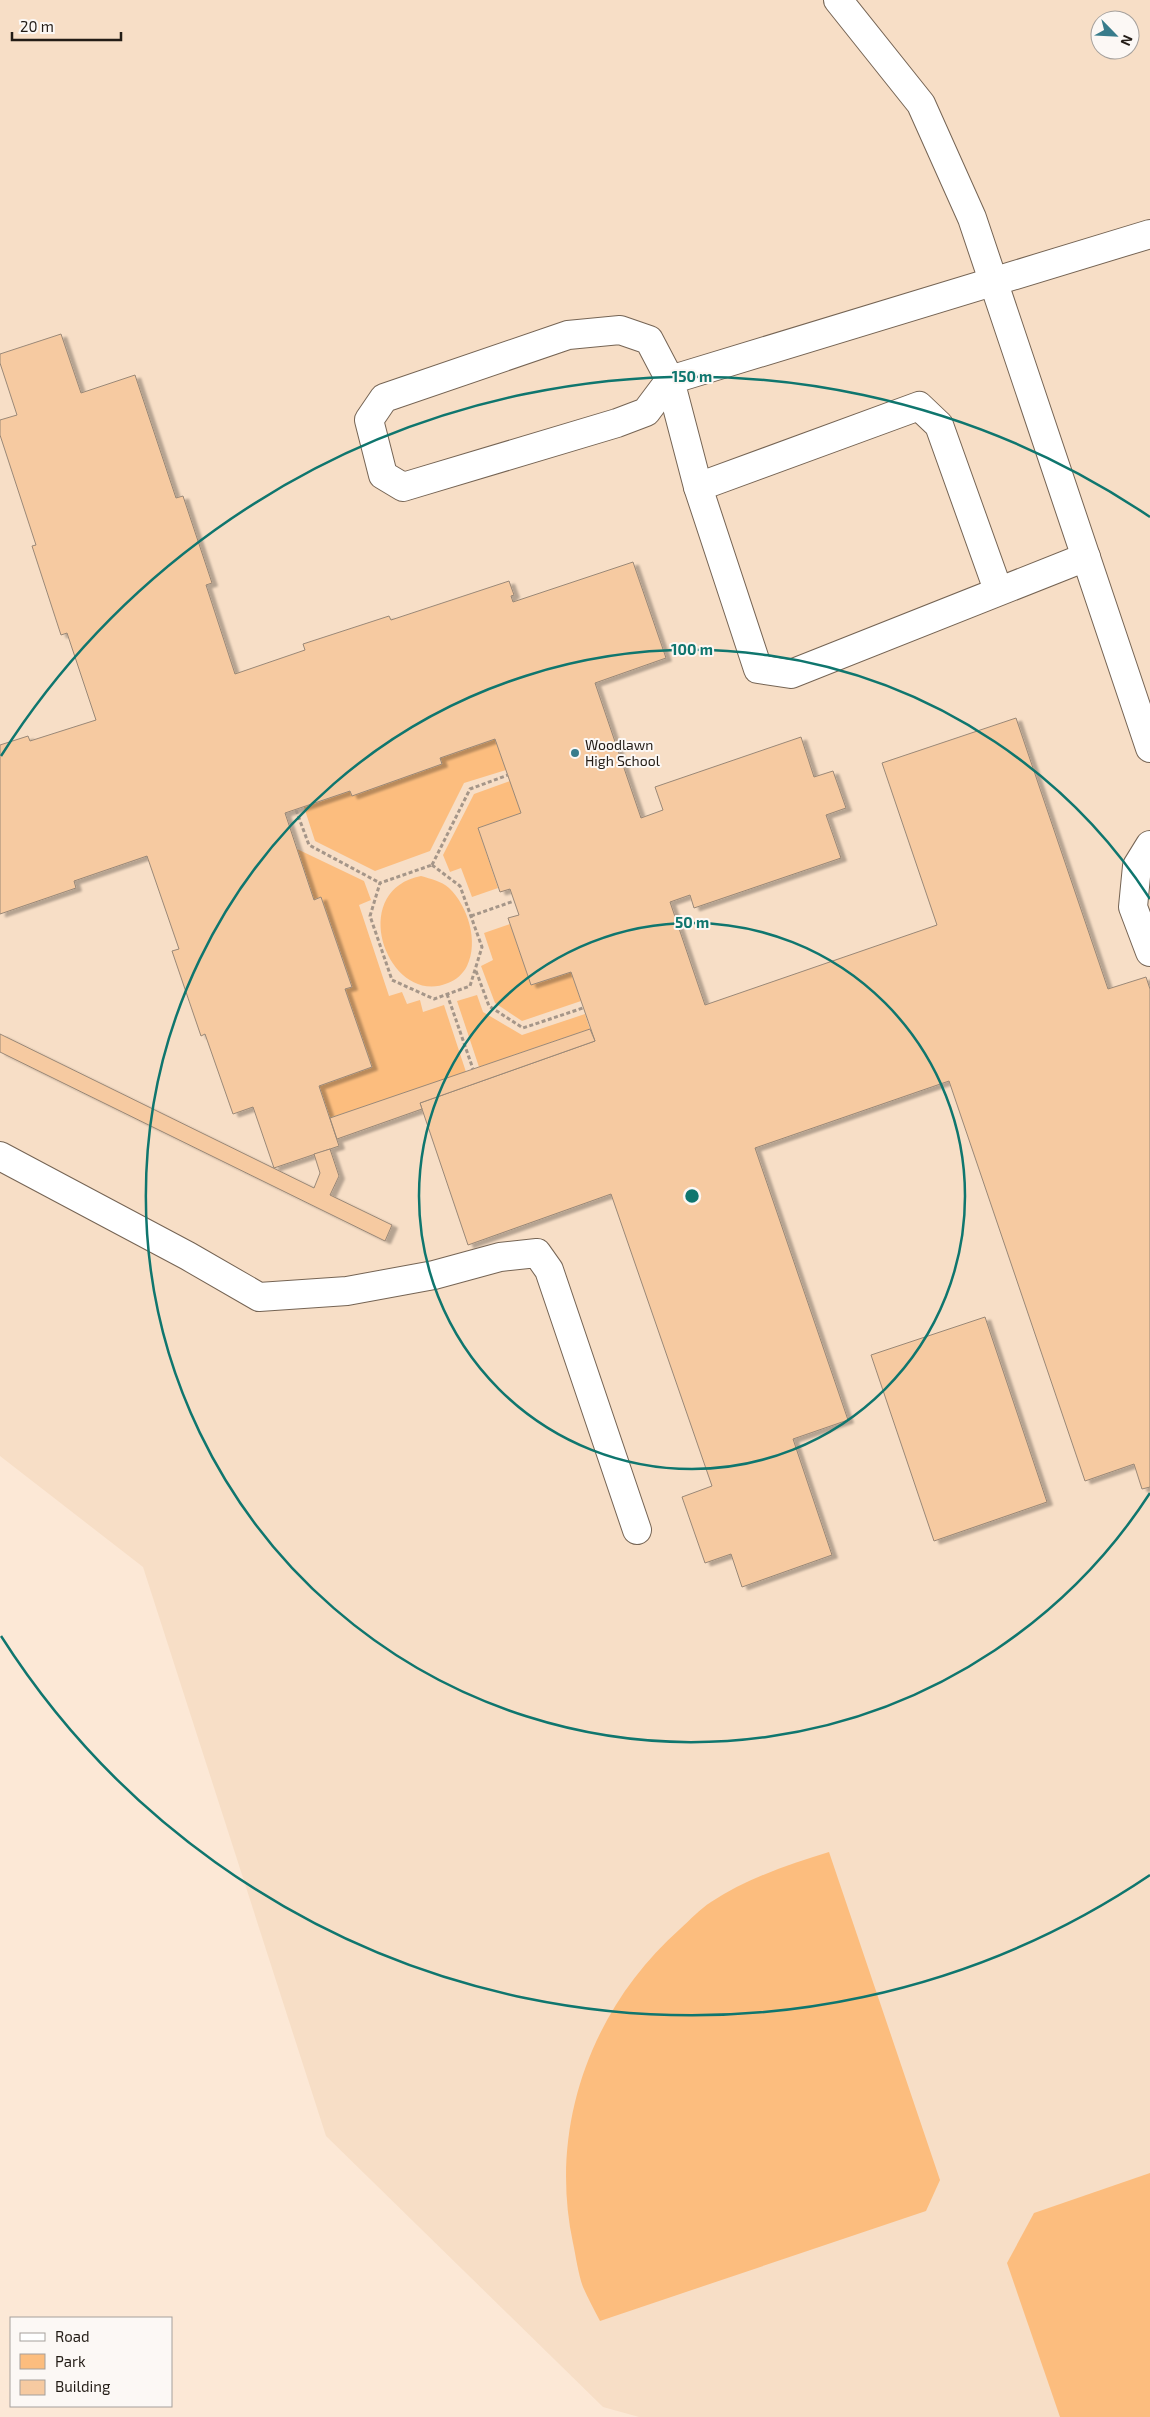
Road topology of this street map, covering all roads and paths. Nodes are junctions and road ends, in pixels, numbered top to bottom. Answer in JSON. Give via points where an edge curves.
{"nodes":[{"id":1,"x":838,"y":0,"type":"edge"},
{"id":2,"x":1150,"y":234,"type":"edge"},
{"id":3,"x":994,"y":283,"type":"junction"},
{"id":4,"x":670,"y":380,"type":"junction"},
{"id":5,"x":698,"y":487,"type":"junction"},
{"id":6,"x":1086,"y":557,"type":"junction"},
{"id":7,"x":998,"y":590,"type":"junction"},
{"id":8,"x":1150,"y":748,"type":"edge"},
{"id":9,"x":508,"y":775,"type":"dead end"},
{"id":10,"x":296,"y":810,"type":"dead end"},
{"id":11,"x":1150,"y":845,"type":"edge"},
{"id":12,"x":432,"y":865,"type":"junction"},
{"id":13,"x":380,"y":883,"type":"junction"},
{"id":14,"x":514,"y":901,"type":"dead end"},
{"id":15,"x":471,"y":916,"type":"junction"},
{"id":16,"x":1150,"y":952,"type":"edge"},
{"id":17,"x":476,"y":970,"type":"junction"},
{"id":18,"x":447,"y":994,"type":"junction"},
{"id":19,"x":583,"y":1008,"type":"dead end"},
{"id":20,"x":473,"y":1069,"type":"dead end"},
{"id":21,"x":0,"y":1156,"type":"edge"},
{"id":22,"x":637,"y":1530,"type":"dead end"}],
"edges":[{"from":1,"to":3,"type":"lane","via":[[921,104],[972,218]]},
{"from":2,"to":3,"type":"lane"},
{"from":3,"to":4,"type":"lane"},
{"from":3,"to":6,"type":"lane"},
{"from":4,"to":4,"type":"lane","via":[[649,340],[620,330],[568,335],[384,398],[369,420],[383,475],[403,487],[646,412]]},
{"from":4,"to":5,"type":"lane"},
{"from":5,"to":7,"type":"lane","via":[[920,406],[939,425]]},
{"from":5,"to":7,"type":"lane","via":[[758,669],[791,674]]},
{"from":6,"to":7,"type":"lane"},
{"from":6,"to":8,"type":"lane"},
{"from":9,"to":12,"type":"path","via":[[470,789]]},
{"from":10,"to":13,"type":"path","via":[[309,846]]},
{"from":11,"to":16,"type":"lane","via":[[1137,866],[1132,907]]},
{"from":12,"to":13,"type":"path"},
{"from":12,"to":15,"type":"path","via":[[460,886]]},
{"from":13,"to":18,"type":"path","via":[[370,916],[392,980],[434,999]]},
{"from":14,"to":15,"type":"path"},
{"from":15,"to":17,"type":"path","via":[[482,947]]},
{"from":17,"to":18,"type":"path","via":[[470,986]]},
{"from":17,"to":19,"type":"path","via":[[488,1006],[523,1028]]},
{"from":18,"to":20,"type":"path"},
{"from":21,"to":22,"type":"lane","via":[[259,1297],[347,1290],[434,1275],[500,1257],[537,1253],[549,1270]]}]}
